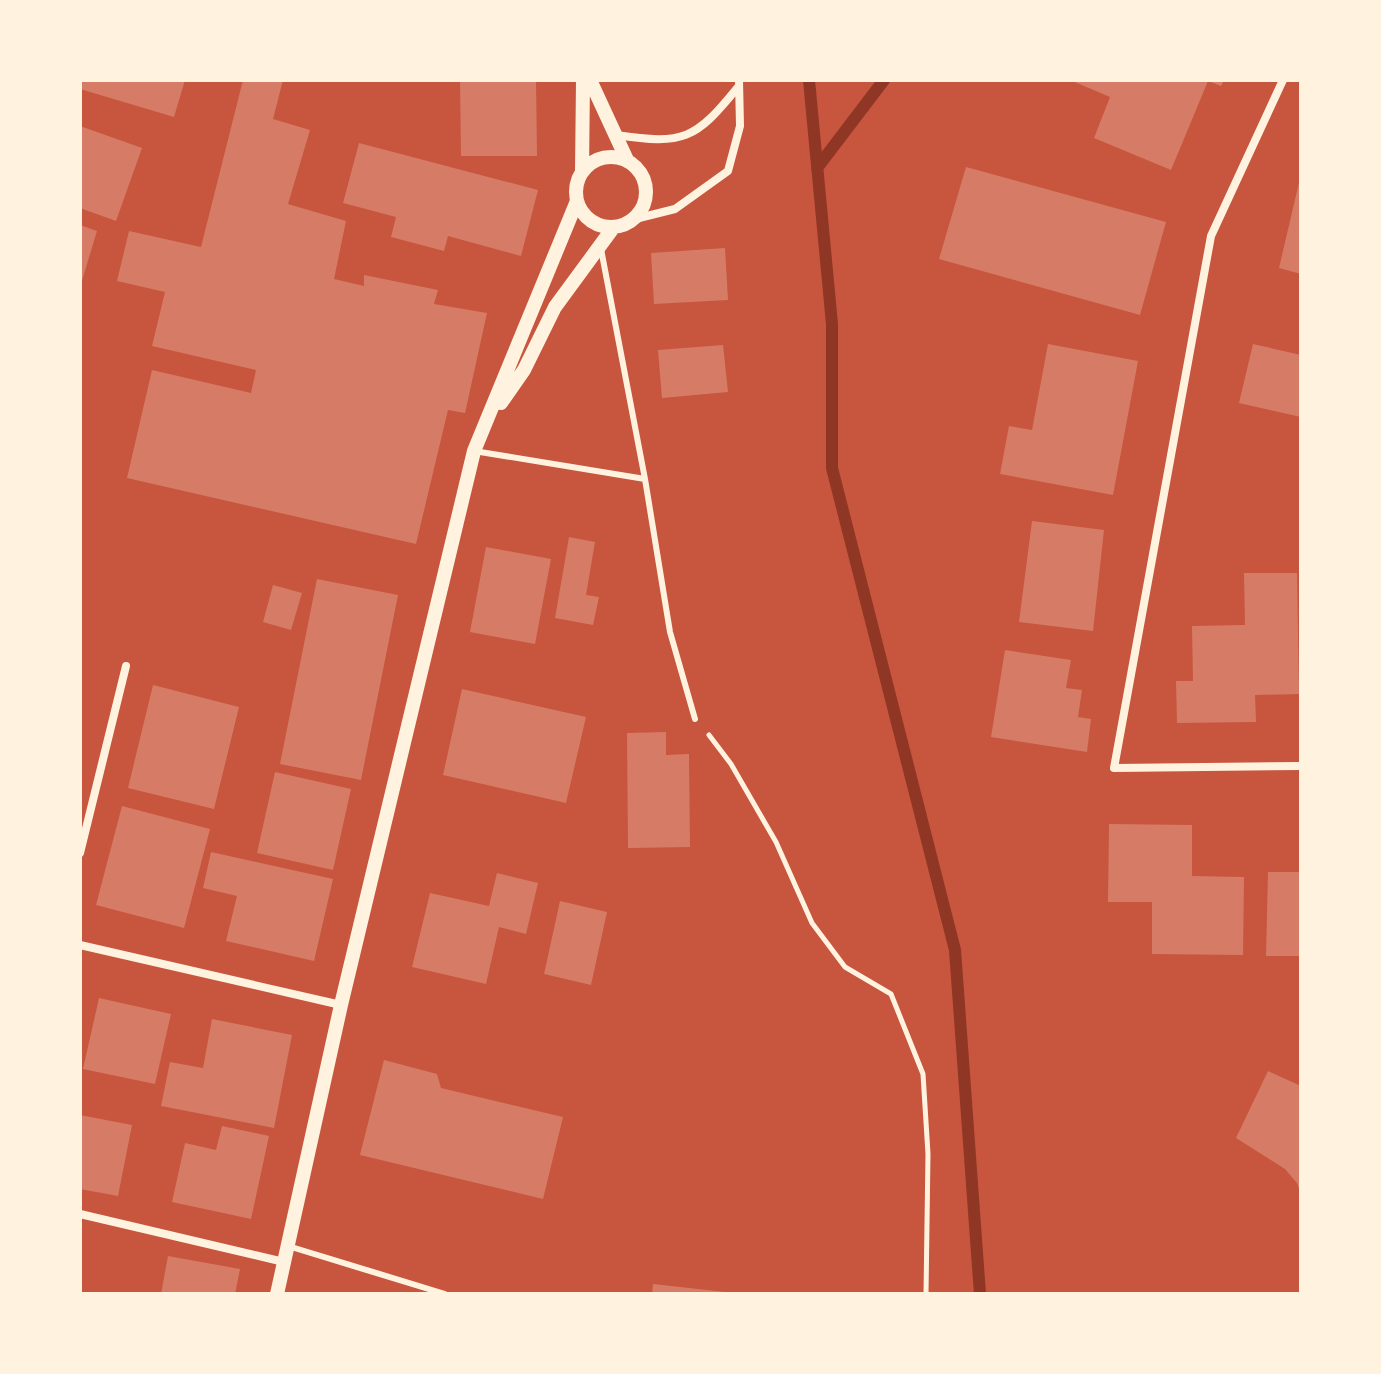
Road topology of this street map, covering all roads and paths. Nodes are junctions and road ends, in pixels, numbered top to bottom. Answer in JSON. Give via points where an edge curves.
{"nodes":[{"id":1,"x":583,"y":80,"type":"edge"},
{"id":2,"x":590,"y":80,"type":"edge"},
{"id":3,"x":1283,"y":80,"type":"edge"},
{"id":4,"x":739,"y":83,"type":"edge"},
{"id":5,"x":616,"y":135,"type":"junction"},
{"id":6,"x":627,"y":160,"type":"junction"},
{"id":7,"x":582,"y":172,"type":"junction"},
{"id":8,"x":577,"y":201,"type":"junction"},
{"id":9,"x":635,"y":219,"type":"junction"},
{"id":10,"x":613,"y":228,"type":"junction"},
{"id":11,"x":601,"y":249,"type":"junction"},
{"id":12,"x":485,"y":427,"type":"junction"},
{"id":13,"x":474,"y":451,"type":"junction"},
{"id":14,"x":645,"y":479,"type":"junction"},
{"id":15,"x":126,"y":666,"type":"dead end"},
{"id":16,"x":695,"y":719,"type":"joint"},
{"id":17,"x":1301,"y":766,"type":"edge"},
{"id":18,"x":80,"y":853,"type":"edge"},
{"id":19,"x":80,"y":945,"type":"edge"},
{"id":20,"x":341,"y":1005,"type":"junction"},
{"id":21,"x":80,"y":1214,"type":"edge"},
{"id":22,"x":288,"y":1246,"type":"junction"},
{"id":23,"x":284,"y":1262,"type":"junction"},
{"id":24,"x":277,"y":1294,"type":"edge"},
{"id":25,"x":445,"y":1294,"type":"edge"},
{"id":26,"x":926,"y":1294,"type":"edge"}],
"edges":[{"from":1,"to":7,"type":"street"},
{"from":2,"to":5,"type":"street"},
{"from":3,"to":17,"type":"street","via":[[1211,236],[1114,768]]},
{"from":4,"to":5,"type":"street","via":[[710,121],[681,139]]},
{"from":4,"to":9,"type":"street","via":[[740,126],[728,171],[675,209]]},
{"from":5,"to":6,"type":"street"},
{"from":6,"to":7,"type":"street","via":[[597,160]]},
{"from":6,"to":9,"type":"street","via":[[647,187]]},
{"from":7,"to":8,"type":"street"},
{"from":8,"to":10,"type":"street","via":[[590,221]]},
{"from":8,"to":12,"type":"street"},
{"from":9,"to":10,"type":"street"},
{"from":10,"to":11,"type":"street"},
{"from":11,"to":12,"type":"street","via":[[555,307],[524,370]]},
{"from":11,"to":14,"type":"lane"},
{"from":12,"to":13,"type":"street"},
{"from":13,"to":14,"type":"lane"},
{"from":13,"to":20,"type":"street"},
{"from":14,"to":16,"type":"lane","via":[[670,632]]},
{"from":15,"to":18,"type":"street"},
{"from":16,"to":26,"type":"path","via":[[731,764],[769,829],[812,923],[845,967],[891,994],[923,1074]]},
{"from":19,"to":20,"type":"street"},
{"from":20,"to":22,"type":"street"},
{"from":21,"to":23,"type":"street"},
{"from":22,"to":23,"type":"street"},
{"from":22,"to":25,"type":"lane"},
{"from":23,"to":24,"type":"street"}]}
